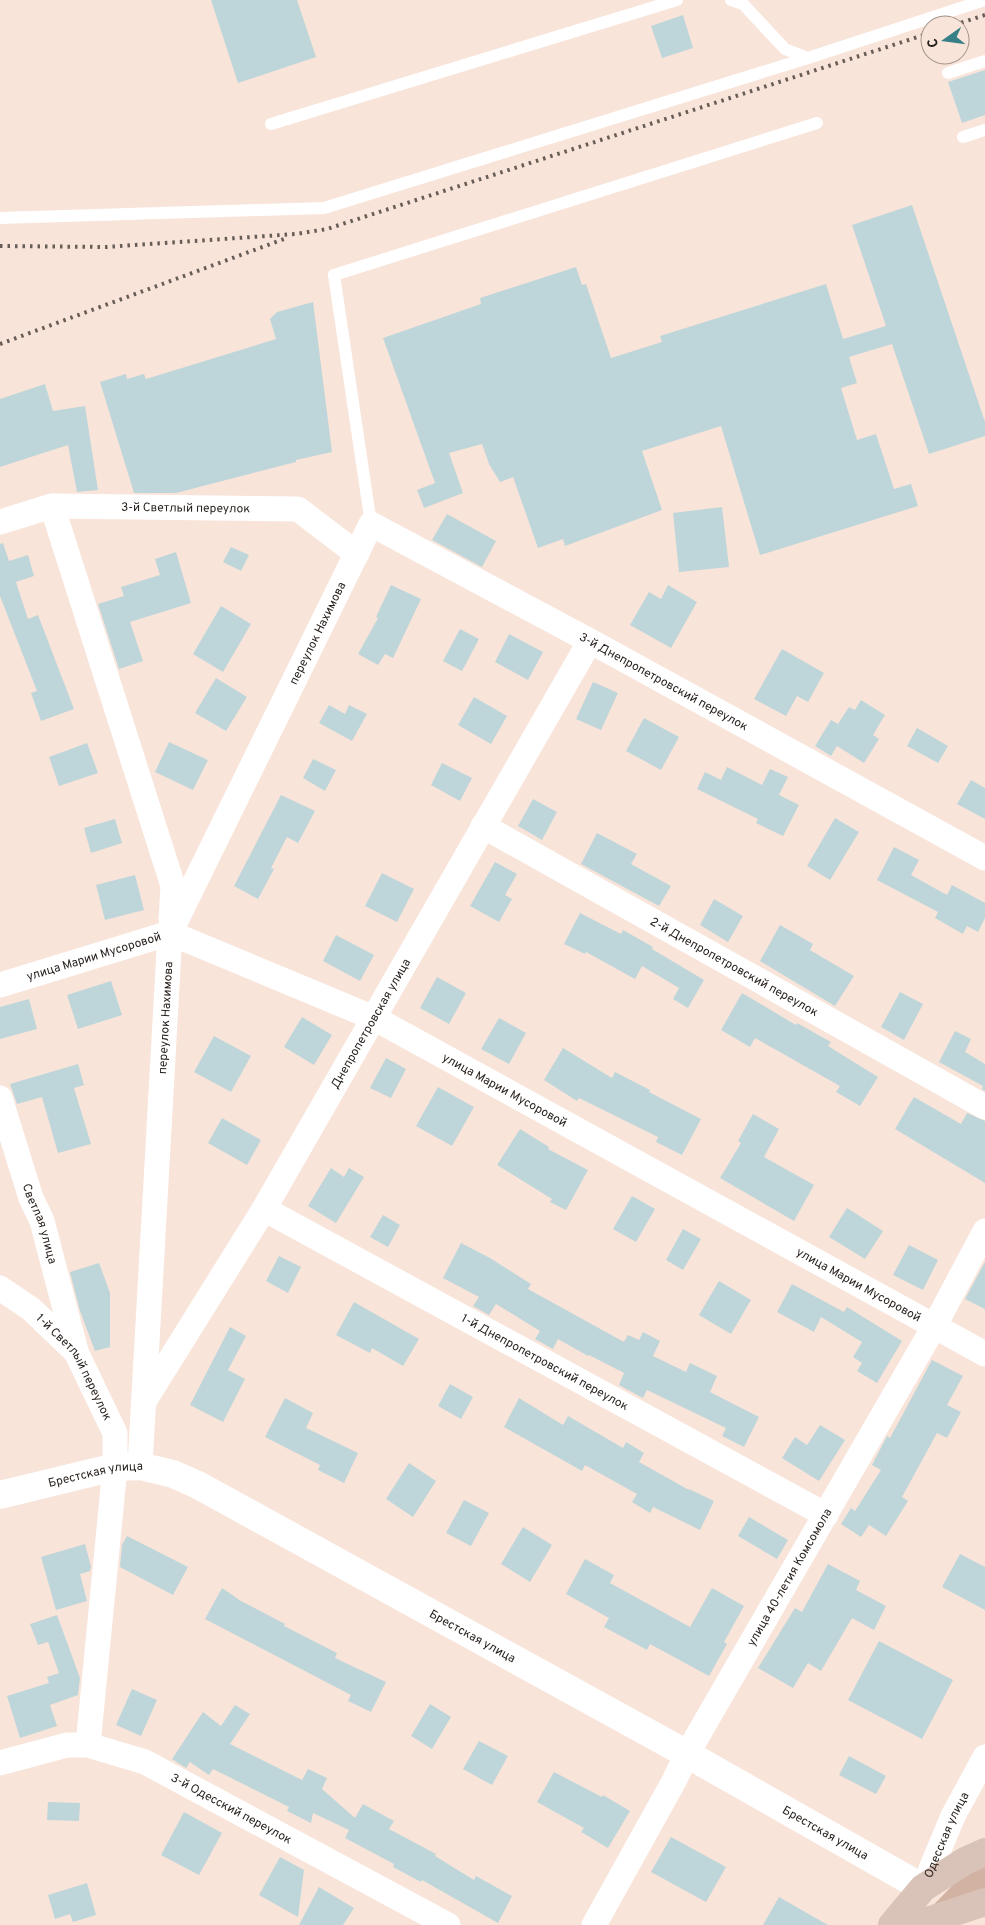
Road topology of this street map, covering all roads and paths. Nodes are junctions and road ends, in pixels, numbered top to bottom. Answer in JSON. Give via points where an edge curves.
{"nodes":[{"id":1,"x":677,"y":0,"type":"edge"},
{"id":2,"x":730,"y":0,"type":"edge"},
{"id":3,"x":985,"y":0,"type":"edge"},
{"id":4,"x":808,"y":58,"type":"junction"},
{"id":5,"x":985,"y":61,"type":"edge"},
{"id":6,"x":948,"y":73,"type":"dead end"},
{"id":7,"x":817,"y":123,"type":"dead end"},
{"id":8,"x":271,"y":124,"type":"dead end"},
{"id":9,"x":985,"y":130,"type":"edge"},
{"id":10,"x":963,"y":137,"type":"dead end"},
{"id":11,"x":0,"y":218,"type":"edge"},
{"id":12,"x":52,"y":506,"type":"junction"},
{"id":13,"x":0,"y":522,"type":"edge"},
{"id":14,"x":371,"y":524,"type":"junction"},
{"id":15,"x":357,"y":554,"type":"junction"},
{"id":16,"x":590,"y":641,"type":"junction"},
{"id":17,"x":483,"y":826,"type":"junction"},
{"id":18,"x":985,"y":858,"type":"edge"},
{"id":19,"x":170,"y":933,"type":"junction"},
{"id":20,"x":0,"y":985,"type":"edge"},
{"id":21,"x":374,"y":1018,"type":"junction"},
{"id":22,"x":0,"y":1098,"type":"edge"},
{"id":23,"x":985,"y":1107,"type":"edge"},
{"id":24,"x":264,"y":1209,"type":"junction"},
{"id":25,"x":985,"y":1231,"type":"edge"},
{"id":26,"x":0,"y":1288,"type":"edge"},
{"id":27,"x":935,"y":1325,"type":"junction"},
{"id":28,"x":76,"y":1352,"type":"junction"},
{"id":29,"x":985,"y":1354,"type":"edge"},
{"id":30,"x":143,"y":1402,"type":"junction"},
{"id":31,"x":128,"y":1466,"type":"junction"},
{"id":32,"x":0,"y":1495,"type":"edge"},
{"id":33,"x":826,"y":1515,"type":"junction"},
{"id":34,"x":88,"y":1745,"type":"junction"},
{"id":35,"x":687,"y":1754,"type":"junction"},
{"id":36,"x":985,"y":1757,"type":"edge"},
{"id":37,"x":0,"y":1763,"type":"edge"},
{"id":38,"x":985,"y":1852,"type":"edge"},
{"id":39,"x":923,"y":1888,"type":"junction"},
{"id":40,"x":985,"y":1902,"type":"edge"},
{"id":41,"x":448,"y":1925,"type":"edge"},
{"id":42,"x":594,"y":1925,"type":"edge"},
{"id":43,"x":892,"y":1925,"type":"edge"},
{"id":44,"x":915,"y":1925,"type":"edge"}],
"edges":[{"from":1,"to":8,"type":"lane"},
{"from":2,"to":4,"type":"lane","via":[[743,4],[785,49]]},
{"from":3,"to":4,"type":"lane"},
{"from":4,"to":11,"type":"lane","via":[[324,208]]},
{"from":5,"to":6,"type":"lane"},
{"from":7,"to":14,"type":"lane","via":[[334,275]]},
{"from":9,"to":10,"type":"lane"},
{"from":12,"to":13,"type":"street","name":"3-й Светлый переулок"},
{"from":12,"to":15,"type":"street","name":"3-й Светлый переулок","via":[[298,509]]},
{"from":12,"to":19,"type":"street","via":[[173,886]]},
{"from":14,"to":15,"type":"street"},
{"from":14,"to":16,"type":"street","name":"3-й Днепропетровский переулок"},
{"from":15,"to":19,"type":"street","name":"переулок Нахимова"},
{"from":16,"to":17,"type":"street","name":"Днепропетровская улица"},
{"from":16,"to":18,"type":"street","name":"3-й Днепропетровский переулок"},
{"from":17,"to":21,"type":"street","name":"Днепропетровская улица"},
{"from":17,"to":23,"type":"street","name":"2-й Днепропетровский переулок"},
{"from":19,"to":20,"type":"street","name":"улица Марии Мусоровой"},
{"from":19,"to":21,"type":"street","name":"улица Марии Мусоровой"},
{"from":19,"to":30,"type":"street","name":"переулок Нахимова"},
{"from":21,"to":24,"type":"street","name":"Днепропетровская улица"},
{"from":21,"to":27,"type":"street","name":"улица Марии Мусоровой"},
{"from":22,"to":28,"type":"street","name":"Светлая улица","via":[[31,1198],[42,1221]]},
{"from":24,"to":30,"type":"street","name":"Днепропетровская улица"},
{"from":24,"to":33,"type":"street","name":"1-й Днепропетровский переулок"},
{"from":25,"to":27,"type":"street","name":"улица 40-летия Комсомола"},
{"from":26,"to":28,"type":"street","name":"1-й Светлый переулок","via":[[30,1309]]},
{"from":27,"to":29,"type":"street","name":"улица Марии Мусоровой"},
{"from":27,"to":33,"type":"street","name":"улица 40-летия Комсомола"},
{"from":28,"to":31,"type":"street","name":"1-й Светлый переулок"},
{"from":30,"to":31,"type":"street","name":"переулок Нахимова"},
{"from":31,"to":32,"type":"street","name":"Брестская улица"},
{"from":31,"to":34,"type":"street"},
{"from":31,"to":35,"type":"street","name":"Брестская улица","via":[[173,1474],[198,1485]]},
{"from":33,"to":35,"type":"street","name":"улица 40-летия Комсомола"},
{"from":34,"to":37,"type":"street","name":"3-й Одесский переулок","via":[[67,1746]]},
{"from":34,"to":41,"type":"street","name":"3-й Одесский переулок","via":[[145,1762]]},
{"from":35,"to":39,"type":"street","name":"Брестская улица"},
{"from":35,"to":42,"type":"street","name":"улица 40-летия Комсомола"},
{"from":36,"to":39,"type":"street","name":"Одесская улица","via":[[954,1816]]},
{"from":38,"to":39,"type":"main road"},
{"from":39,"to":43,"type":"main road"},
{"from":40,"to":44,"type":"main road"}]}
